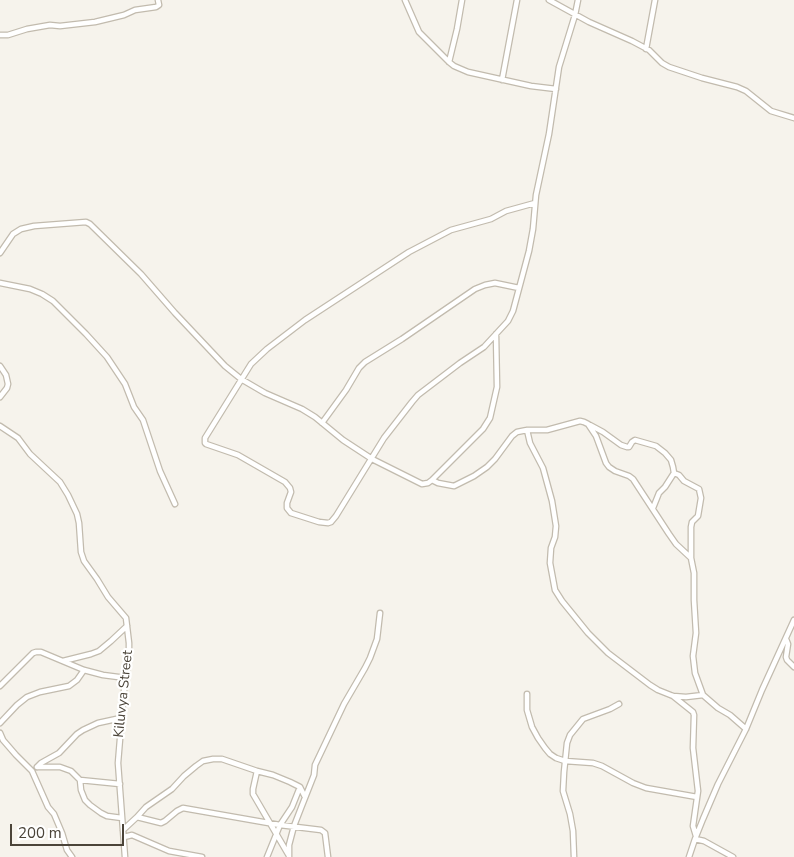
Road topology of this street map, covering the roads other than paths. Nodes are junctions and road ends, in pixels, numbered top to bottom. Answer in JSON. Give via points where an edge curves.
{"nodes":[{"id":1,"x":158,"y":0,"type":"edge"},
{"id":2,"x":405,"y":0,"type":"edge"},
{"id":3,"x":462,"y":0,"type":"edge"},
{"id":4,"x":517,"y":0,"type":"edge"},
{"id":5,"x":549,"y":0,"type":"edge"},
{"id":6,"x":578,"y":0,"type":"edge"},
{"id":7,"x":655,"y":0,"type":"edge"},
{"id":8,"x":575,"y":15,"type":"junction"},
{"id":9,"x":0,"y":35,"type":"edge"},
{"id":10,"x":646,"y":49,"type":"junction"},
{"id":11,"x":449,"y":62,"type":"junction"},
{"id":12,"x":502,"y":80,"type":"junction"},
{"id":13,"x":556,"y":89,"type":"junction"},
{"id":14,"x":794,"y":118,"type":"edge"},
{"id":15,"x":535,"y":202,"type":"junction"},
{"id":16,"x":0,"y":253,"type":"edge"},
{"id":17,"x":0,"y":283,"type":"edge"},
{"id":18,"x":519,"y":288,"type":"junction"},
{"id":19,"x":496,"y":334,"type":"junction"},
{"id":20,"x":0,"y":366,"type":"edge"},
{"id":21,"x":241,"y":379,"type":"junction"},
{"id":22,"x":0,"y":397,"type":"edge"},
{"id":23,"x":322,"y":423,"type":"junction"},
{"id":24,"x":588,"y":424,"type":"junction"},
{"id":25,"x":0,"y":426,"type":"edge"},
{"id":26,"x":526,"y":430,"type":"junction"},
{"id":27,"x":372,"y":459,"type":"junction"},
{"id":28,"x":674,"y":473,"type":"junction"},
{"id":29,"x":432,"y":480,"type":"junction"},
{"id":30,"x":175,"y":504,"type":"dead end"},
{"id":31,"x":653,"y":508,"type":"junction"},
{"id":32,"x":691,"y":558,"type":"junction"},
{"id":33,"x":380,"y":613,"type":"dead end"},
{"id":34,"x":794,"y":620,"type":"edge"},
{"id":35,"x":127,"y":626,"type":"junction"},
{"id":36,"x":786,"y":639,"type":"junction"},
{"id":37,"x":62,"y":662,"type":"junction"},
{"id":38,"x":794,"y":667,"type":"edge"},
{"id":39,"x":84,"y":670,"type":"junction"},
{"id":40,"x":126,"y":678,"type":"junction"},
{"id":41,"x":0,"y":686,"type":"edge"},
{"id":42,"x":527,"y":694,"type":"dead end"},
{"id":43,"x":703,"y":695,"type":"junction"},
{"id":44,"x":673,"y":696,"type":"junction"},
{"id":45,"x":620,"y":704,"type":"dead end"},
{"id":46,"x":121,"y":718,"type":"junction"},
{"id":47,"x":0,"y":723,"type":"edge"},
{"id":48,"x":746,"y":729,"type":"junction"},
{"id":49,"x":0,"y":733,"type":"edge"},
{"id":50,"x":565,"y":761,"type":"junction"},
{"id":51,"x":37,"y":767,"type":"junction"},
{"id":52,"x":32,"y":771,"type":"junction"},
{"id":53,"x":257,"y":771,"type":"junction"},
{"id":54,"x":80,"y":780,"type":"junction"},
{"id":55,"x":120,"y":784,"type":"junction"},
{"id":56,"x":300,"y":787,"type":"junction"},
{"id":57,"x":305,"y":797,"type":"junction"},
{"id":58,"x":697,"y":797,"type":"junction"},
{"id":59,"x":137,"y":817,"type":"junction"},
{"id":60,"x":122,"y":818,"type":"junction"},
{"id":61,"x":270,"y":823,"type":"junction"},
{"id":62,"x":280,"y":825,"type":"junction"},
{"id":63,"x":294,"y":826,"type":"junction"},
{"id":64,"x":124,"y":830,"type":"junction"},
{"id":65,"x":276,"y":834,"type":"junction"},
{"id":66,"x":124,"y":837,"type":"junction"},
{"id":67,"x":695,"y":838,"type":"junction"},
{"id":68,"x":289,"y":856,"type":"edge"},
{"id":69,"x":72,"y":857,"type":"edge"},
{"id":70,"x":125,"y":857,"type":"edge"},
{"id":71,"x":202,"y":857,"type":"edge"},
{"id":72,"x":266,"y":857,"type":"edge"},
{"id":73,"x":328,"y":857,"type":"edge"},
{"id":74,"x":574,"y":857,"type":"edge"},
{"id":75,"x":690,"y":857,"type":"edge"},
{"id":76,"x":732,"y":857,"type":"edge"}],
"edges":[{"from":1,"to":9,"type":"street","via":[[156,7],[95,22],[50,25]]},
{"from":2,"to":11,"type":"street","via":[[419,32]]},
{"from":3,"to":11,"type":"street"},
{"from":4,"to":12,"type":"street"},
{"from":5,"to":8,"type":"street"},
{"from":6,"to":8,"type":"street"},
{"from":7,"to":10,"type":"street"},
{"from":8,"to":10,"type":"street"},
{"from":8,"to":13,"type":"street","via":[[563,51]]},
{"from":10,"to":14,"type":"street","via":[[669,67],[737,87],[771,111]]},
{"from":11,"to":12,"type":"street","via":[[468,72]]},
{"from":12,"to":13,"type":"street"},
{"from":13,"to":15,"type":"street"},
{"from":15,"to":18,"type":"street","via":[[534,229]]},
{"from":15,"to":21,"type":"street","via":[[451,230],[409,252],[267,349]]},
{"from":16,"to":21,"type":"street","via":[[12,234],[21,229],[90,224]]},
{"from":17,"to":30,"type":"street","via":[[42,294],[107,357],[143,420]]},
{"from":18,"to":19,"type":"street","via":[[511,316]]},
{"from":18,"to":23,"type":"street","via":[[495,284],[475,289],[365,362]]},
{"from":19,"to":27,"type":"street","via":[[484,347],[418,395],[384,438]]},
{"from":19,"to":29,"type":"street","via":[[497,387],[490,418]]},
{"from":20,"to":22,"type":"street","via":[[8,384]]},
{"from":21,"to":23,"type":"street","via":[[302,409]]},
{"from":21,"to":27,"type":"street","via":[[205,443],[238,455],[285,482],[291,492],[287,508],[291,513],[319,522],[331,522]]},
{"from":23,"to":27,"type":"street"},
{"from":24,"to":26,"type":"street","via":[[580,422],[547,430]]},
{"from":24,"to":28,"type":"street","via":[[627,447],[635,440],[656,446],[671,460]]},
{"from":24,"to":31,"type":"street","via":[[609,467],[633,479]]},
{"from":25,"to":35,"type":"street","name":"Kiluvya Street","via":[[18,438],[64,489],[77,514],[84,561],[126,618]]},
{"from":26,"to":29,"type":"street","via":[[514,434],[487,467],[459,484],[451,486]]},
{"from":26,"to":44,"type":"street","via":[[543,468],[552,501],[556,526],[550,563],[562,601],[616,660],[650,685]]},
{"from":27,"to":29,"type":"street","via":[[419,483]]},
{"from":28,"to":31,"type":"street","via":[[659,493]]},
{"from":28,"to":32,"type":"street","via":[[696,487],[700,494],[698,516],[691,527]]},
{"from":31,"to":32,"type":"street","via":[[676,544]]},
{"from":32,"to":43,"type":"street","via":[[696,633],[693,664]]},
{"from":33,"to":57,"type":"street","via":[[377,639],[370,658],[316,763]]},
{"from":34,"to":36,"type":"street"},
{"from":35,"to":37,"type":"street","via":[[99,650]]},
{"from":35,"to":40,"type":"street","name":"Kiluvya Street","via":[[129,657]]},
{"from":36,"to":38,"type":"street","via":[[786,657]]},
{"from":36,"to":48,"type":"street"},
{"from":37,"to":39,"type":"street"},
{"from":37,"to":41,"type":"street","via":[[41,652],[33,653]]},
{"from":39,"to":40,"type":"street"},
{"from":39,"to":47,"type":"street","via":[[69,686],[27,697]]},
{"from":40,"to":46,"type":"street","name":"Kiluvya Street"},
{"from":42,"to":50,"type":"street","via":[[528,718],[538,738],[550,754]]},
{"from":43,"to":44,"type":"street"},
{"from":43,"to":48,"type":"street"},
{"from":44,"to":58,"type":"street","via":[[694,715]]},
{"from":45,"to":50,"type":"street","via":[[583,719],[575,727],[570,735]]},
{"from":46,"to":51,"type":"street","via":[[83,730],[59,753]]},
{"from":46,"to":55,"type":"street","name":"Kiluvya Street"},
{"from":48,"to":67,"type":"street"},
{"from":49,"to":52,"type":"street","via":[[2,740]]},
{"from":50,"to":58,"type":"street","via":[[593,763],[646,788]]},
{"from":50,"to":74,"type":"street","via":[[564,791],[573,831]]},
{"from":51,"to":52,"type":"street"},
{"from":51,"to":54,"type":"street","via":[[67,769]]},
{"from":52,"to":69,"type":"street"},
{"from":53,"to":56,"type":"street"},
{"from":53,"to":59,"type":"street","via":[[222,759],[203,761]]},
{"from":53,"to":61,"type":"street","via":[[252,792]]},
{"from":54,"to":55,"type":"street"},
{"from":54,"to":60,"type":"street","via":[[87,802],[100,813]]},
{"from":55,"to":60,"type":"street","name":"Kiluvya Street"},
{"from":56,"to":57,"type":"street"},
{"from":56,"to":62,"type":"street"},
{"from":57,"to":63,"type":"street"},
{"from":58,"to":67,"type":"street","via":[[693,826]]},
{"from":59,"to":61,"type":"street","via":[[161,823],[183,808]]},
{"from":59,"to":64,"type":"street"},
{"from":60,"to":64,"type":"street","name":"Kiluvya Street"},
{"from":61,"to":62,"type":"street"},
{"from":61,"to":65,"type":"street"},
{"from":62,"to":63,"type":"street"},
{"from":62,"to":65,"type":"street"},
{"from":63,"to":68,"type":"street"},
{"from":63,"to":73,"type":"street","via":[[324,831]]},
{"from":64,"to":66,"type":"street","name":"Kiluvya Street"},
{"from":65,"to":68,"type":"street"},
{"from":65,"to":72,"type":"street"},
{"from":66,"to":70,"type":"street","name":"Kiluvya Street"},
{"from":66,"to":71,"type":"street","via":[[132,835],[170,851]]},
{"from":67,"to":75,"type":"street"},
{"from":67,"to":76,"type":"street"}]}
